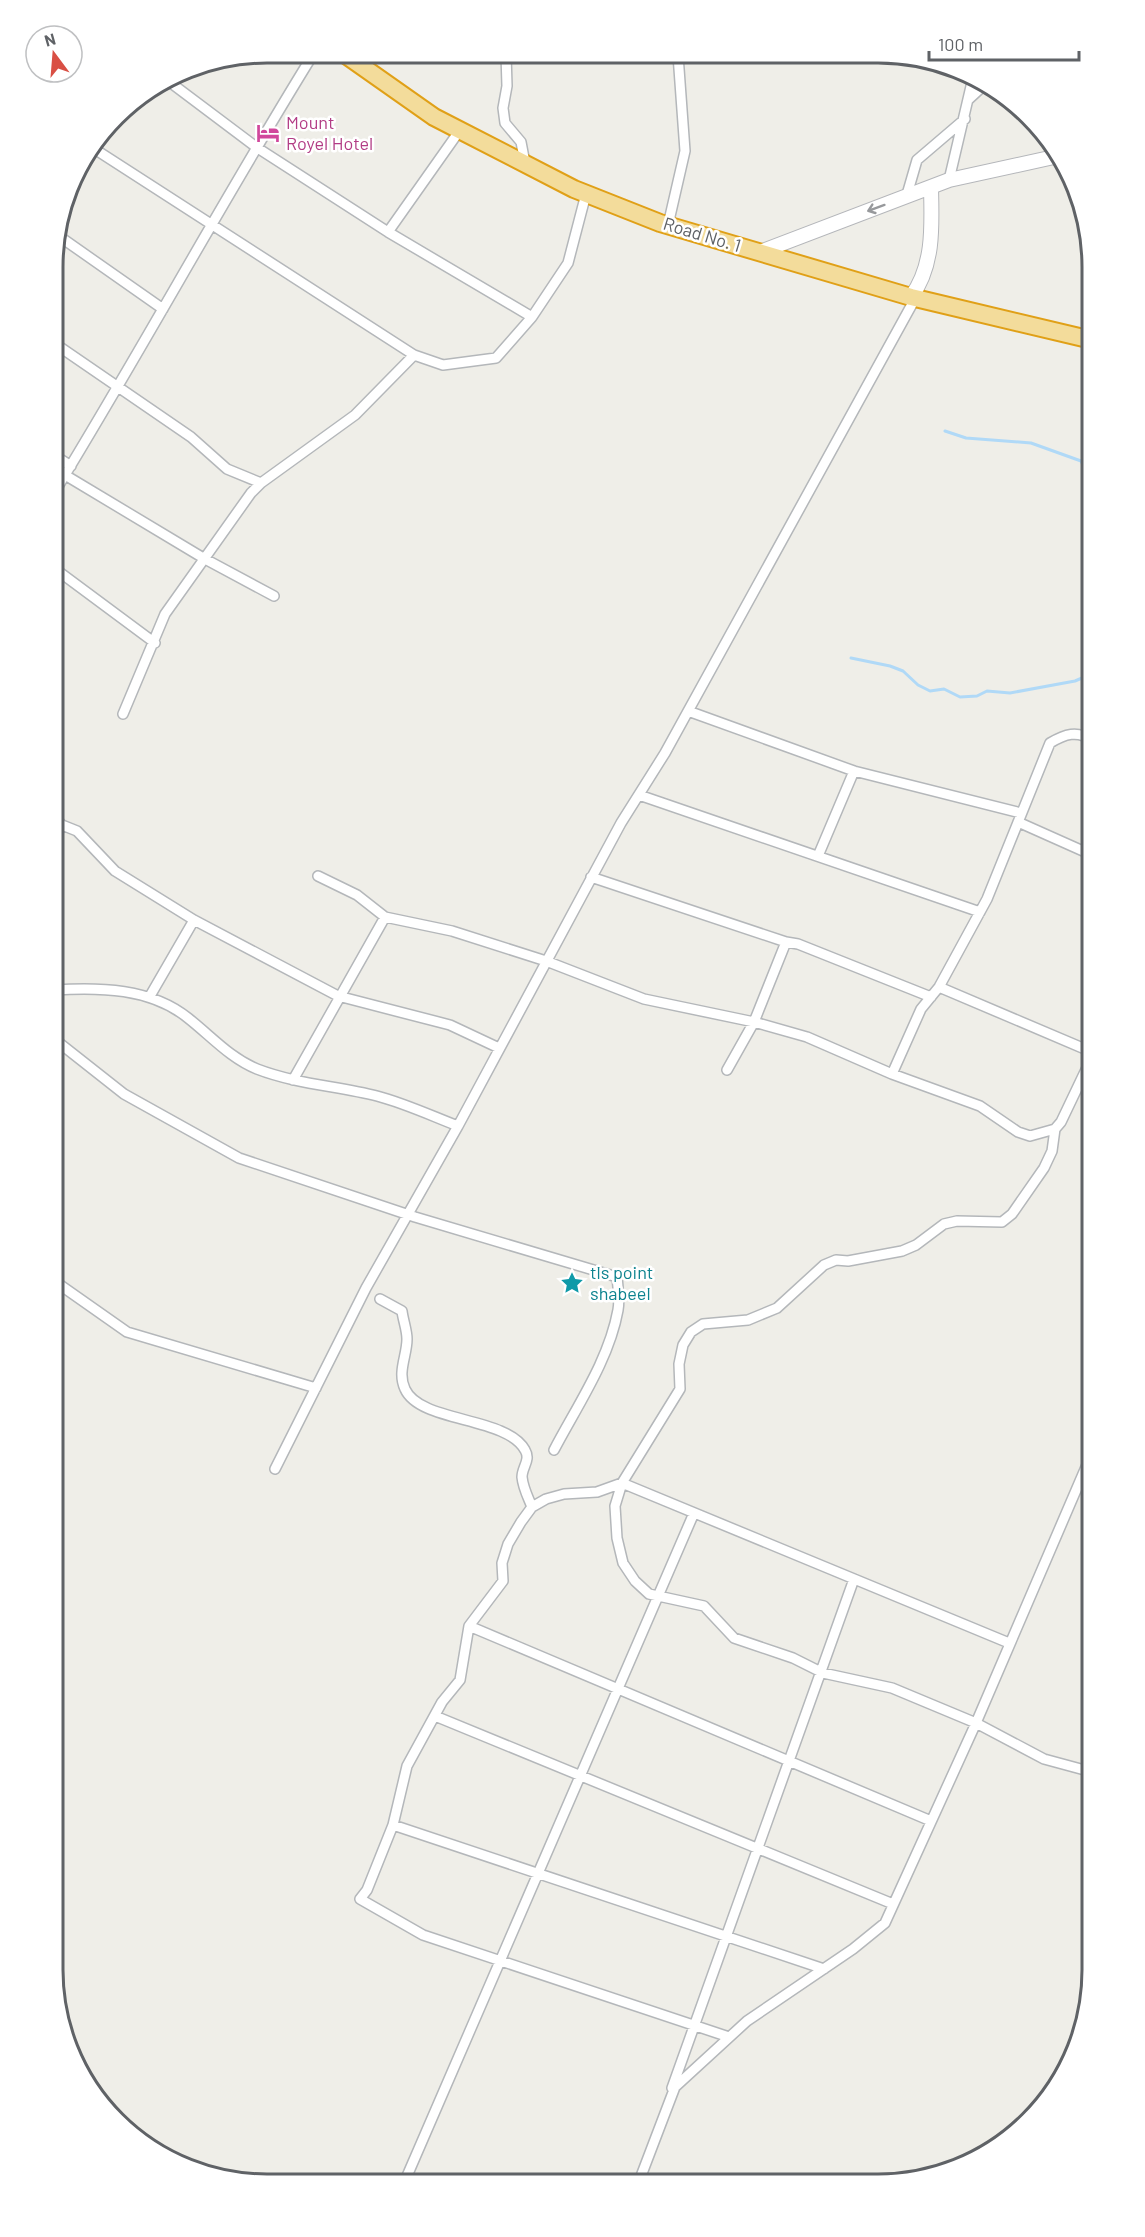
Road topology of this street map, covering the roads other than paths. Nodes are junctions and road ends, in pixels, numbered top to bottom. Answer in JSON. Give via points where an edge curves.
{"nodes":[{"id":1,"x":308,"y":63,"type":"edge"},
{"id":2,"x":357,"y":63,"type":"edge"},
{"id":3,"x":506,"y":63,"type":"edge"},
{"id":4,"x":679,"y":63,"type":"edge"},
{"id":5,"x":174,"y":86,"type":"edge"},
{"id":6,"x":971,"y":86,"type":"edge"},
{"id":7,"x":979,"y":90,"type":"edge"},
{"id":8,"x":969,"y":99,"type":"junction"},
{"id":9,"x":965,"y":119,"type":"junction"},
{"id":10,"x":460,"y":130,"type":"junction"},
{"id":11,"x":256,"y":147,"type":"junction"},
{"id":12,"x":99,"y":152,"type":"edge"},
{"id":13,"x":1050,"y":158,"type":"edge"},
{"id":14,"x":525,"y":163,"type":"junction"},
{"id":15,"x":950,"y":180,"type":"junction"},
{"id":16,"x":931,"y":189,"type":"junction"},
{"id":17,"x":586,"y":194,"type":"junction"},
{"id":18,"x":906,"y":198,"type":"junction"},
{"id":19,"x":211,"y":225,"type":"junction"},
{"id":20,"x":668,"y":225,"type":"junction"},
{"id":21,"x":388,"y":232,"type":"junction"},
{"id":22,"x":65,"y":240,"type":"edge"},
{"id":23,"x":760,"y":252,"type":"junction"},
{"id":24,"x":913,"y":297,"type":"junction"},
{"id":25,"x":163,"y":309,"type":"junction"},
{"id":26,"x":532,"y":316,"type":"junction"},
{"id":27,"x":1082,"y":338,"type":"edge"},
{"id":28,"x":63,"y":349,"type":"edge"},
{"id":29,"x":414,"y":355,"type":"junction"},
{"id":30,"x":118,"y":389,"type":"junction"},
{"id":31,"x":63,"y":461,"type":"edge"},
{"id":32,"x":70,"y":466,"type":"junction"},
{"id":33,"x":65,"y":475,"type":"junction"},
{"id":34,"x":63,"y":478,"type":"edge"},
{"id":35,"x":261,"y":483,"type":"junction"},
{"id":36,"x":205,"y":559,"type":"junction"},
{"id":37,"x":63,"y":575,"type":"edge"},
{"id":38,"x":274,"y":596,"type":"dead end"},
{"id":39,"x":154,"y":643,"type":"junction"},
{"id":40,"x":688,"y":711,"type":"junction"},
{"id":41,"x":123,"y":714,"type":"dead end"},
{"id":42,"x":1082,"y":735,"type":"edge"},
{"id":43,"x":854,"y":771,"type":"junction"},
{"id":44,"x":639,"y":795,"type":"junction"},
{"id":45,"x":1020,"y":817,"type":"junction"},
{"id":46,"x":63,"y":825,"type":"edge"},
{"id":47,"x":1082,"y":850,"type":"edge"},
{"id":48,"x":818,"y":856,"type":"junction"},
{"id":49,"x":318,"y":876,"type":"dead end"},
{"id":50,"x":591,"y":877,"type":"junction"},
{"id":51,"x":980,"y":912,"type":"junction"},
{"id":52,"x":385,"y":917,"type":"junction"},
{"id":53,"x":194,"y":920,"type":"junction"},
{"id":54,"x":786,"y":942,"type":"junction"},
{"id":55,"x":546,"y":961,"type":"junction"},
{"id":56,"x":939,"y":987,"type":"junction"},
{"id":57,"x":63,"y":989,"type":"edge"},
{"id":58,"x":150,"y":996,"type":"junction"},
{"id":59,"x":338,"y":996,"type":"junction"},
{"id":60,"x":931,"y":997,"type":"junction"},
{"id":61,"x":754,"y":1022,"type":"junction"},
{"id":62,"x":63,"y":1046,"type":"edge"},
{"id":63,"x":499,"y":1048,"type":"junction"},
{"id":64,"x":1082,"y":1048,"type":"edge"},
{"id":65,"x":727,"y":1070,"type":"dead end"},
{"id":66,"x":892,"y":1074,"type":"junction"},
{"id":67,"x":1082,"y":1078,"type":"edge"},
{"id":68,"x":294,"y":1080,"type":"junction"},
{"id":69,"x":458,"y":1126,"type":"junction"},
{"id":70,"x":1055,"y":1129,"type":"junction"},
{"id":71,"x":408,"y":1214,"type":"junction"},
{"id":72,"x":63,"y":1287,"type":"edge"},
{"id":73,"x":380,"y":1299,"type":"dead end"},
{"id":74,"x":316,"y":1388,"type":"junction"},
{"id":75,"x":554,"y":1450,"type":"dead end"},
{"id":76,"x":275,"y":1469,"type":"dead end"},
{"id":77,"x":1082,"y":1479,"type":"edge"},
{"id":78,"x":622,"y":1483,"type":"junction"},
{"id":79,"x":532,"y":1508,"type":"junction"},
{"id":80,"x":694,"y":1513,"type":"junction"},
{"id":81,"x":854,"y":1579,"type":"junction"},
{"id":82,"x":658,"y":1596,"type":"junction"},
{"id":83,"x":469,"y":1626,"type":"junction"},
{"id":84,"x":1009,"y":1643,"type":"junction"},
{"id":85,"x":821,"y":1672,"type":"junction"},
{"id":86,"x":435,"y":1716,"type":"junction"},
{"id":87,"x":975,"y":1723,"type":"junction"},
{"id":88,"x":789,"y":1761,"type":"junction"},
{"id":89,"x":1082,"y":1769,"type":"edge"},
{"id":90,"x":931,"y":1821,"type":"junction"},
{"id":91,"x":393,"y":1825,"type":"junction"},
{"id":92,"x":758,"y":1849,"type":"junction"},
{"id":93,"x":893,"y":1904,"type":"junction"},
{"id":94,"x":726,"y":1936,"type":"junction"},
{"id":95,"x":500,"y":1961,"type":"junction"},
{"id":96,"x":824,"y":1969,"type":"junction"},
{"id":97,"x":694,"y":2025,"type":"junction"},
{"id":98,"x":729,"y":2037,"type":"junction"},
{"id":99,"x":408,"y":2174,"type":"edge"},
{"id":100,"x":641,"y":2174,"type":"edge"},
{"id":101,"x":642,"y":2174,"type":"edge"}],
"edges":[{"from":1,"to":11,"type":"street"},
{"from":2,"to":10,"type":"highway","name":"Road No. 1","via":[[434,117]]},
{"from":3,"to":14,"type":"street","via":[[505,123],[521,142]]},
{"from":4,"to":20,"type":"street","via":[[685,151]]},
{"from":5,"to":11,"type":"street"},
{"from":6,"to":8,"type":"street"},
{"from":7,"to":8,"type":"street"},
{"from":8,"to":9,"type":"street"},
{"from":9,"to":15,"type":"street"},
{"from":9,"to":18,"type":"street","via":[[917,160]]},
{"from":10,"to":14,"type":"highway","name":"Road No. 1"},
{"from":10,"to":21,"type":"street"},
{"from":11,"to":19,"type":"street"},
{"from":11,"to":21,"type":"street"},
{"from":12,"to":19,"type":"street"},
{"from":13,"to":15,"type":"main road"},
{"from":14,"to":17,"type":"highway","name":"Road No. 1"},
{"from":15,"to":16,"type":"main road"},
{"from":16,"to":18,"type":"main road"},
{"from":16,"to":24,"type":"main road","via":[[932,236],[922,281]]},
{"from":17,"to":20,"type":"highway","name":"Road No. 1"},
{"from":17,"to":26,"type":"street","via":[[568,263]]},
{"from":18,"to":23,"type":"main road","one_way":true},
{"from":19,"to":25,"type":"street"},
{"from":19,"to":29,"type":"street"},
{"from":20,"to":23,"type":"highway","name":"Road No. 1"},
{"from":21,"to":26,"type":"street"},
{"from":22,"to":25,"type":"street"},
{"from":23,"to":24,"type":"highway","name":"Road No. 1"},
{"from":24,"to":27,"type":"highway","name":"Road No. 1"},
{"from":24,"to":40,"type":"street"},
{"from":25,"to":30,"type":"street"},
{"from":26,"to":29,"type":"street","via":[[496,358],[443,365]]},
{"from":28,"to":30,"type":"street"},
{"from":29,"to":35,"type":"street","via":[[355,415]]},
{"from":30,"to":32,"type":"street"},
{"from":30,"to":35,"type":"street","via":[[191,436],[227,469]]},
{"from":31,"to":32,"type":"street"},
{"from":32,"to":33,"type":"street"},
{"from":33,"to":34,"type":"street"},
{"from":33,"to":36,"type":"street"},
{"from":35,"to":36,"type":"street"},
{"from":36,"to":38,"type":"street"},
{"from":36,"to":39,"type":"street","via":[[165,614]]},
{"from":37,"to":39,"type":"street"},
{"from":39,"to":41,"type":"street"},
{"from":40,"to":43,"type":"street"},
{"from":40,"to":44,"type":"street"},
{"from":42,"to":45,"type":"street","via":[[1066,733],[1050,743]]},
{"from":43,"to":45,"type":"street"},
{"from":43,"to":48,"type":"street"},
{"from":44,"to":48,"type":"street"},
{"from":44,"to":50,"type":"street"},
{"from":45,"to":47,"type":"street"},
{"from":45,"to":51,"type":"street"},
{"from":46,"to":53,"type":"street","via":[[77,831],[115,871]]},
{"from":48,"to":51,"type":"street"},
{"from":49,"to":52,"type":"street","via":[[357,895]]},
{"from":50,"to":54,"type":"street"},
{"from":50,"to":55,"type":"street"},
{"from":51,"to":56,"type":"street"},
{"from":52,"to":55,"type":"street","via":[[452,932]]},
{"from":52,"to":59,"type":"street"},
{"from":53,"to":58,"type":"street"},
{"from":53,"to":59,"type":"street"},
{"from":54,"to":60,"type":"street"},
{"from":54,"to":61,"type":"street"},
{"from":55,"to":61,"type":"street","via":[[644,999]]},
{"from":55,"to":63,"type":"street"},
{"from":56,"to":60,"type":"street"},
{"from":56,"to":64,"type":"street"},
{"from":57,"to":58,"type":"street","via":[[89,988]]},
{"from":58,"to":68,"type":"street","via":[[186,1016],[226,1051],[256,1068]]},
{"from":59,"to":63,"type":"street","via":[[450,1025]]},
{"from":59,"to":68,"type":"street"},
{"from":60,"to":66,"type":"street","via":[[921,1009]]},
{"from":61,"to":65,"type":"street"},
{"from":61,"to":66,"type":"street","via":[[807,1037]]},
{"from":62,"to":71,"type":"street","via":[[124,1094],[239,1158]]},
{"from":63,"to":69,"type":"street"},
{"from":66,"to":70,"type":"street","via":[[980,1106],[1018,1132],[1030,1136]]},
{"from":67,"to":70,"type":"street"},
{"from":68,"to":69,"type":"street","via":[[379,1096]]},
{"from":69,"to":71,"type":"street"},
{"from":70,"to":78,"type":"street","via":[[1052,1151],[1044,1168],[1002,1222],[957,1221],[944,1224],[902,1251],[836,1260],[824,1265],[777,1308],[748,1320],[704,1324],[691,1332],[679,1364],[680,1389]]},
{"from":71,"to":74,"type":"street"},
{"from":71,"to":75,"type":"street","via":[[617,1277],[618,1307],[611,1338]]},
{"from":72,"to":74,"type":"street","via":[[128,1332]]},
{"from":73,"to":79,"type":"street","via":[[402,1311],[407,1338],[401,1372],[405,1389],[413,1400],[476,1425],[490,1426],[520,1444],[526,1451],[522,1474]]},
{"from":74,"to":76,"type":"street"},
{"from":77,"to":84,"type":"street"},
{"from":78,"to":79,"type":"street","via":[[597,1492],[546,1499]]},
{"from":78,"to":80,"type":"street"},
{"from":78,"to":82,"type":"street","via":[[615,1506],[623,1563],[634,1581],[649,1594]]},
{"from":79,"to":83,"type":"street","via":[[508,1544],[502,1563],[503,1581]]},
{"from":80,"to":81,"type":"street"},
{"from":80,"to":82,"type":"street"},
{"from":81,"to":84,"type":"street"},
{"from":81,"to":85,"type":"street"},
{"from":82,"to":85,"type":"street","via":[[704,1606],[734,1638]]},
{"from":82,"to":95,"type":"street"},
{"from":83,"to":86,"type":"street","via":[[460,1680]]},
{"from":83,"to":88,"type":"street"},
{"from":84,"to":87,"type":"street"},
{"from":85,"to":87,"type":"street","via":[[892,1688]]},
{"from":85,"to":88,"type":"street"},
{"from":86,"to":91,"type":"street","via":[[407,1766]]},
{"from":86,"to":92,"type":"street"},
{"from":87,"to":89,"type":"street","via":[[1044,1759]]},
{"from":87,"to":90,"type":"street"},
{"from":88,"to":90,"type":"street"},
{"from":88,"to":92,"type":"street"},
{"from":90,"to":93,"type":"street"},
{"from":91,"to":94,"type":"street"},
{"from":91,"to":95,"type":"street","via":[[360,1899],[423,1935]]},
{"from":92,"to":93,"type":"street"},
{"from":92,"to":94,"type":"street"},
{"from":93,"to":96,"type":"street","via":[[885,1923]]},
{"from":94,"to":96,"type":"street"},
{"from":94,"to":97,"type":"street"},
{"from":95,"to":97,"type":"street"},
{"from":95,"to":99,"type":"street"},
{"from":96,"to":98,"type":"street","via":[[747,2020]]},
{"from":97,"to":98,"type":"street"},
{"from":97,"to":100,"type":"street"},
{"from":98,"to":101,"type":"street","via":[[675,2087]]}]}
